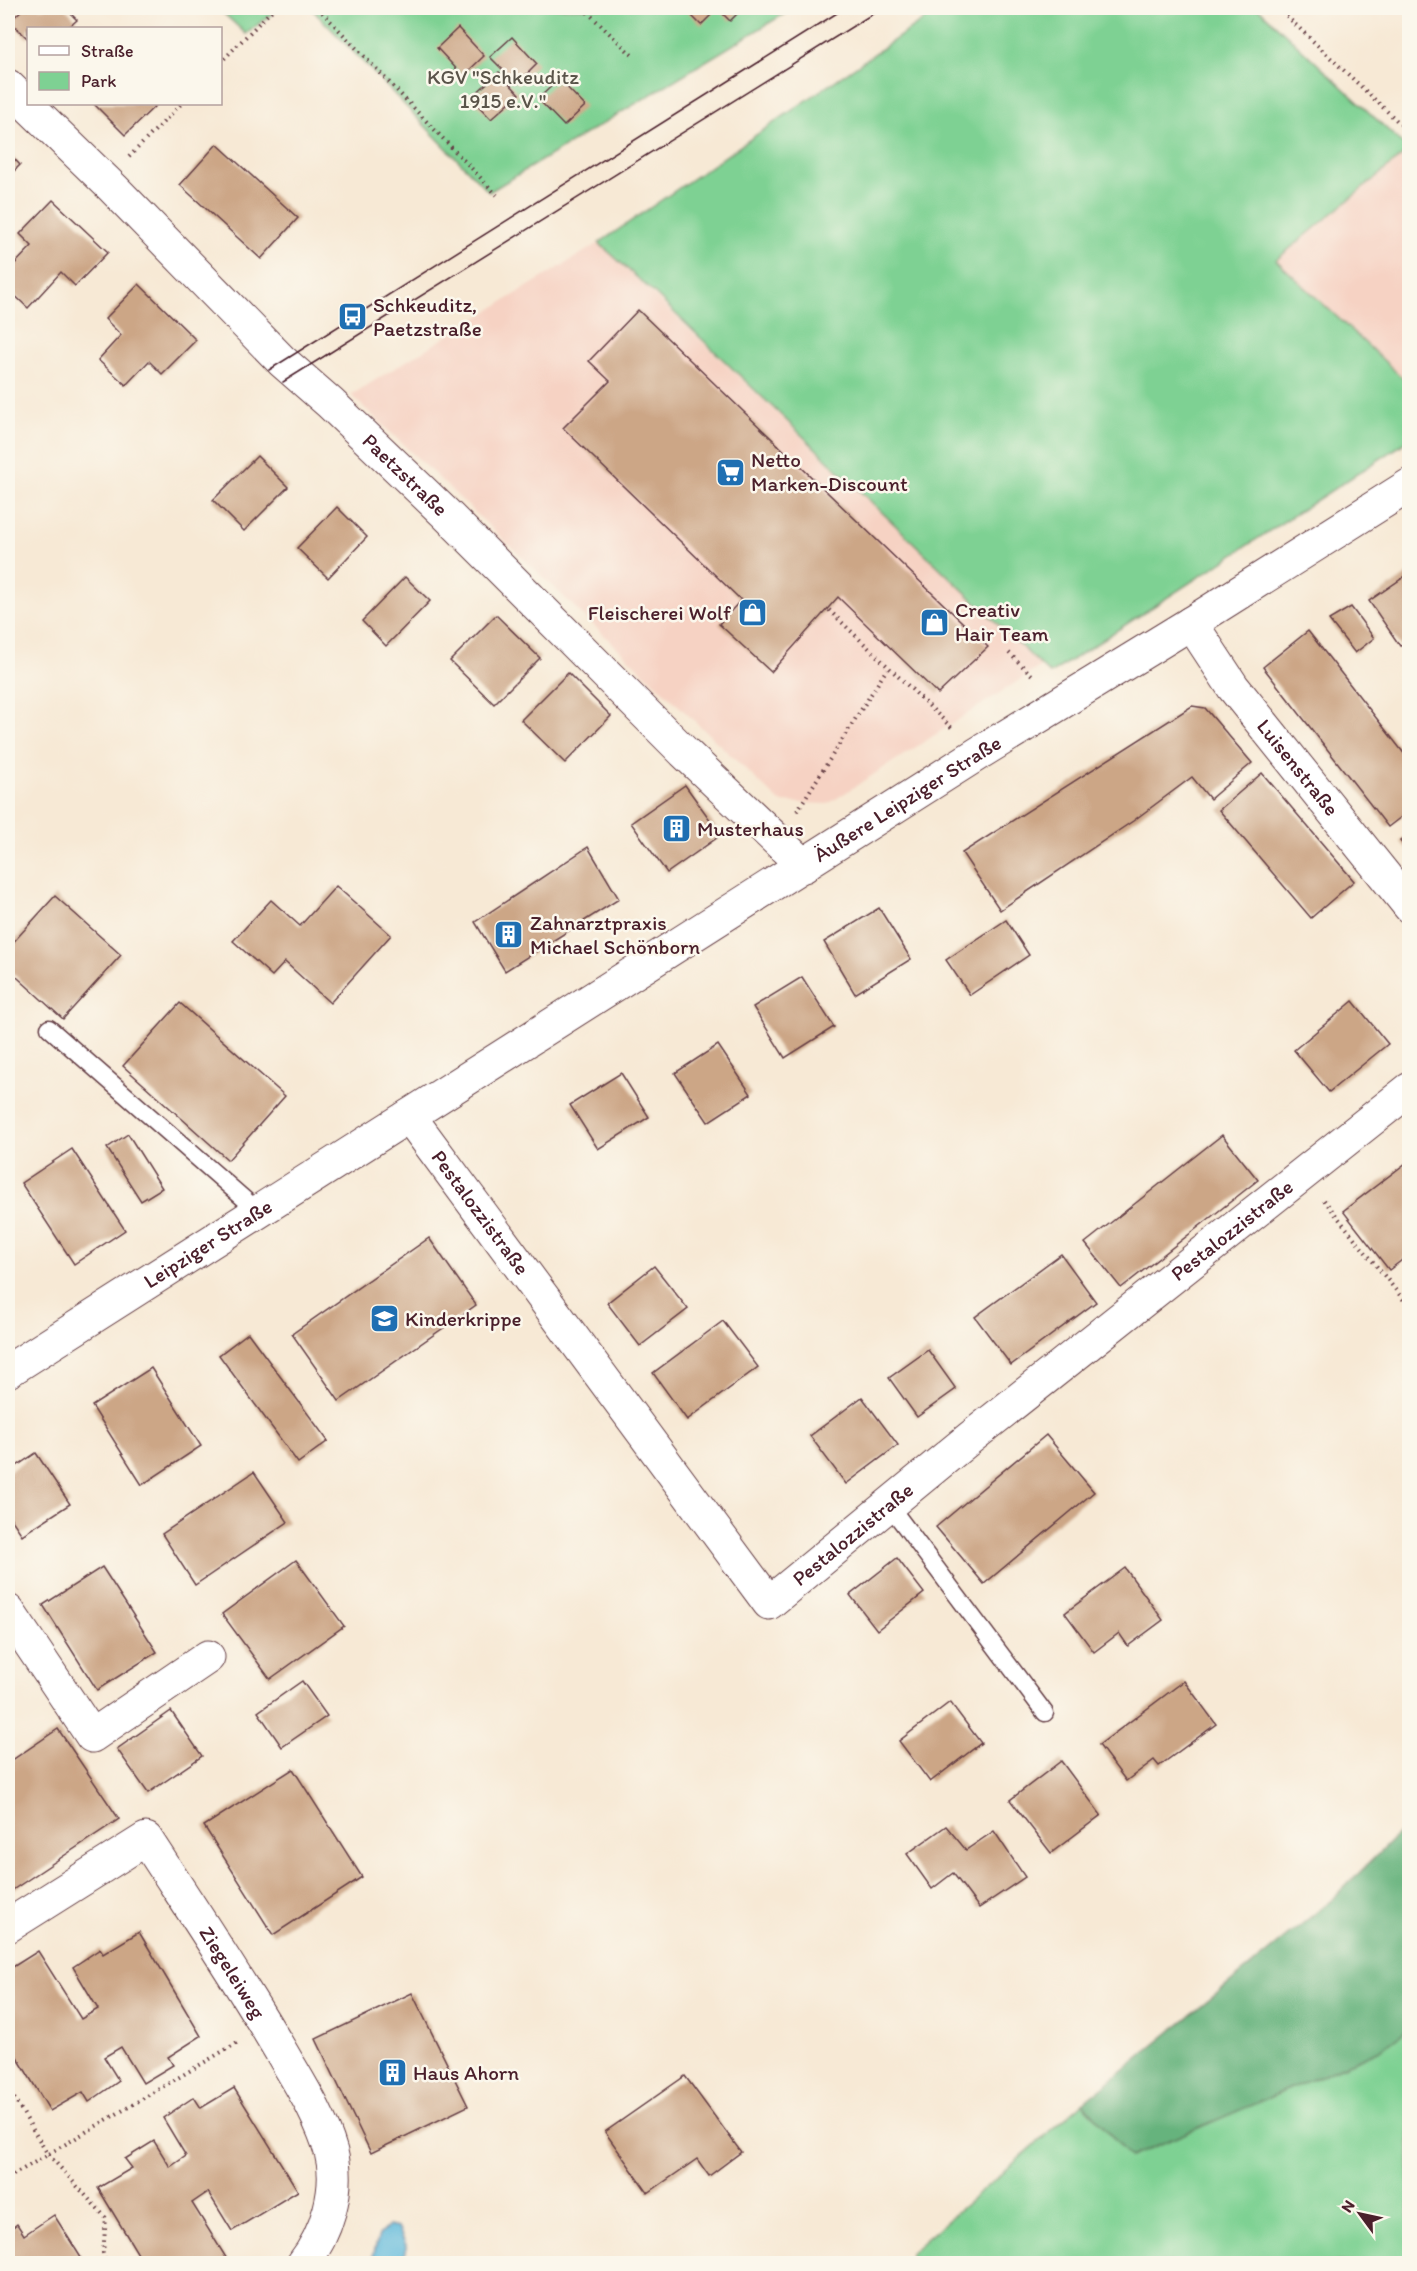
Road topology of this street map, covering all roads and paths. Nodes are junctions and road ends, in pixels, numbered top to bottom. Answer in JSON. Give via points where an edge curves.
{"nodes":[{"id":1,"x":274,"y":8,"type":"edge"},
{"id":2,"x":318,"y":8,"type":"edge"},
{"id":3,"x":583,"y":8,"type":"edge"},
{"id":4,"x":1278,"y":8,"type":"edge"},
{"id":5,"x":632,"y":55,"type":"dead end"},
{"id":6,"x":222,"y":61,"type":"edge"},
{"id":7,"x":8,"y":86,"type":"edge"},
{"id":8,"x":27,"y":104,"type":"edge"},
{"id":9,"x":28,"y":105,"type":"edge"},
{"id":10,"x":180,"y":105,"type":"edge"},
{"id":11,"x":1410,"y":133,"type":"edge"},
{"id":12,"x":106,"y":181,"type":"junction"},
{"id":13,"x":497,"y":195,"type":"dead end"},
{"id":14,"x":1410,"y":484,"type":"edge"},
{"id":15,"x":829,"y":610,"type":"dead end"},
{"id":16,"x":1191,"y":623,"type":"junction"},
{"id":17,"x":887,"y":669,"type":"junction"},
{"id":18,"x":979,"y":753,"type":"junction"},
{"id":19,"x":778,"y":839,"type":"junction"},
{"id":20,"x":804,"y":866,"type":"junction"},
{"id":21,"x":1410,"y":907,"type":"edge"},
{"id":22,"x":49,"y":1028,"type":"dead end"},
{"id":23,"x":1410,"y":1089,"type":"edge"},
{"id":24,"x":409,"y":1116,"type":"junction"},
{"id":25,"x":1303,"y":1174,"type":"junction"},
{"id":26,"x":259,"y":1212,"type":"junction"},
{"id":27,"x":1410,"y":1308,"type":"edge"},
{"id":28,"x":8,"y":1371,"type":"edge"},
{"id":29,"x":889,"y":1505,"type":"junction"},
{"id":30,"x":8,"y":1611,"type":"edge"},
{"id":31,"x":208,"y":1656,"type":"dead end"},
{"id":32,"x":1045,"y":1713,"type":"dead end"},
{"id":33,"x":8,"y":1926,"type":"edge"},
{"id":34,"x":266,"y":2026,"type":"junction"},
{"id":35,"x":8,"y":2088,"type":"edge"},
{"id":36,"x":47,"y":2153,"type":"junction"},
{"id":37,"x":8,"y":2178,"type":"edge"},
{"id":38,"x":106,"y":2264,"type":"edge"},
{"id":39,"x":303,"y":2264,"type":"edge"}],
"edges":[{"from":1,"to":6,"type":"path"},
{"from":2,"to":13,"type":"path"},
{"from":3,"to":5,"type":"path"},
{"from":4,"to":11,"type":"path"},
{"from":7,"to":8,"type":"street","name":"Paetzstraße"},
{"from":9,"to":12,"type":"street","name":"Paetzstraße"},
{"from":10,"to":12,"type":"path"},
{"from":12,"to":19,"type":"street","name":"Paetzstraße","via":[[282,361],[330,403],[684,752]]},
{"from":14,"to":16,"type":"street","name":"Äußere Leipziger Straße"},
{"from":15,"to":17,"type":"path"},
{"from":16,"to":18,"type":"street","name":"Äußere Leipziger Straße"},
{"from":16,"to":21,"type":"street","name":"Luisenstraße","via":[[1233,687]]},
{"from":17,"to":18,"type":"path"},
{"from":17,"to":19,"type":"path"},
{"from":18,"to":20,"type":"street","name":"Äußere Leipziger Straße"},
{"from":19,"to":20,"type":"street","name":"Paetzstraße"},
{"from":20,"to":24,"type":"street","name":"Äußere Leipziger Straße"},
{"from":22,"to":26,"type":"lane"},
{"from":23,"to":25,"type":"street","name":"Pestalozzistraße"},
{"from":24,"to":26,"type":"street","name":"Leipziger Straße"},
{"from":24,"to":29,"type":"street","name":"Pestalozzistraße","via":[[769,1603]]},
{"from":25,"to":27,"type":"path"},
{"from":25,"to":29,"type":"street","name":"Pestalozzistraße"},
{"from":26,"to":28,"type":"street","name":"Leipziger Straße"},
{"from":29,"to":32,"type":"lane"},
{"from":30,"to":31,"type":"street","via":[[92,1736]]},
{"from":33,"to":34,"type":"street","name":"Ziegeleiweg","via":[[146,1839]]},
{"from":34,"to":36,"type":"path"},
{"from":34,"to":39,"type":"street","name":"Ziegeleiweg","via":[[316,2112],[332,2154],[332,2202],[316,2248]]},
{"from":35,"to":36,"type":"path"},
{"from":36,"to":37,"type":"path"},
{"from":36,"to":38,"type":"path","via":[[106,2218]]}]}
